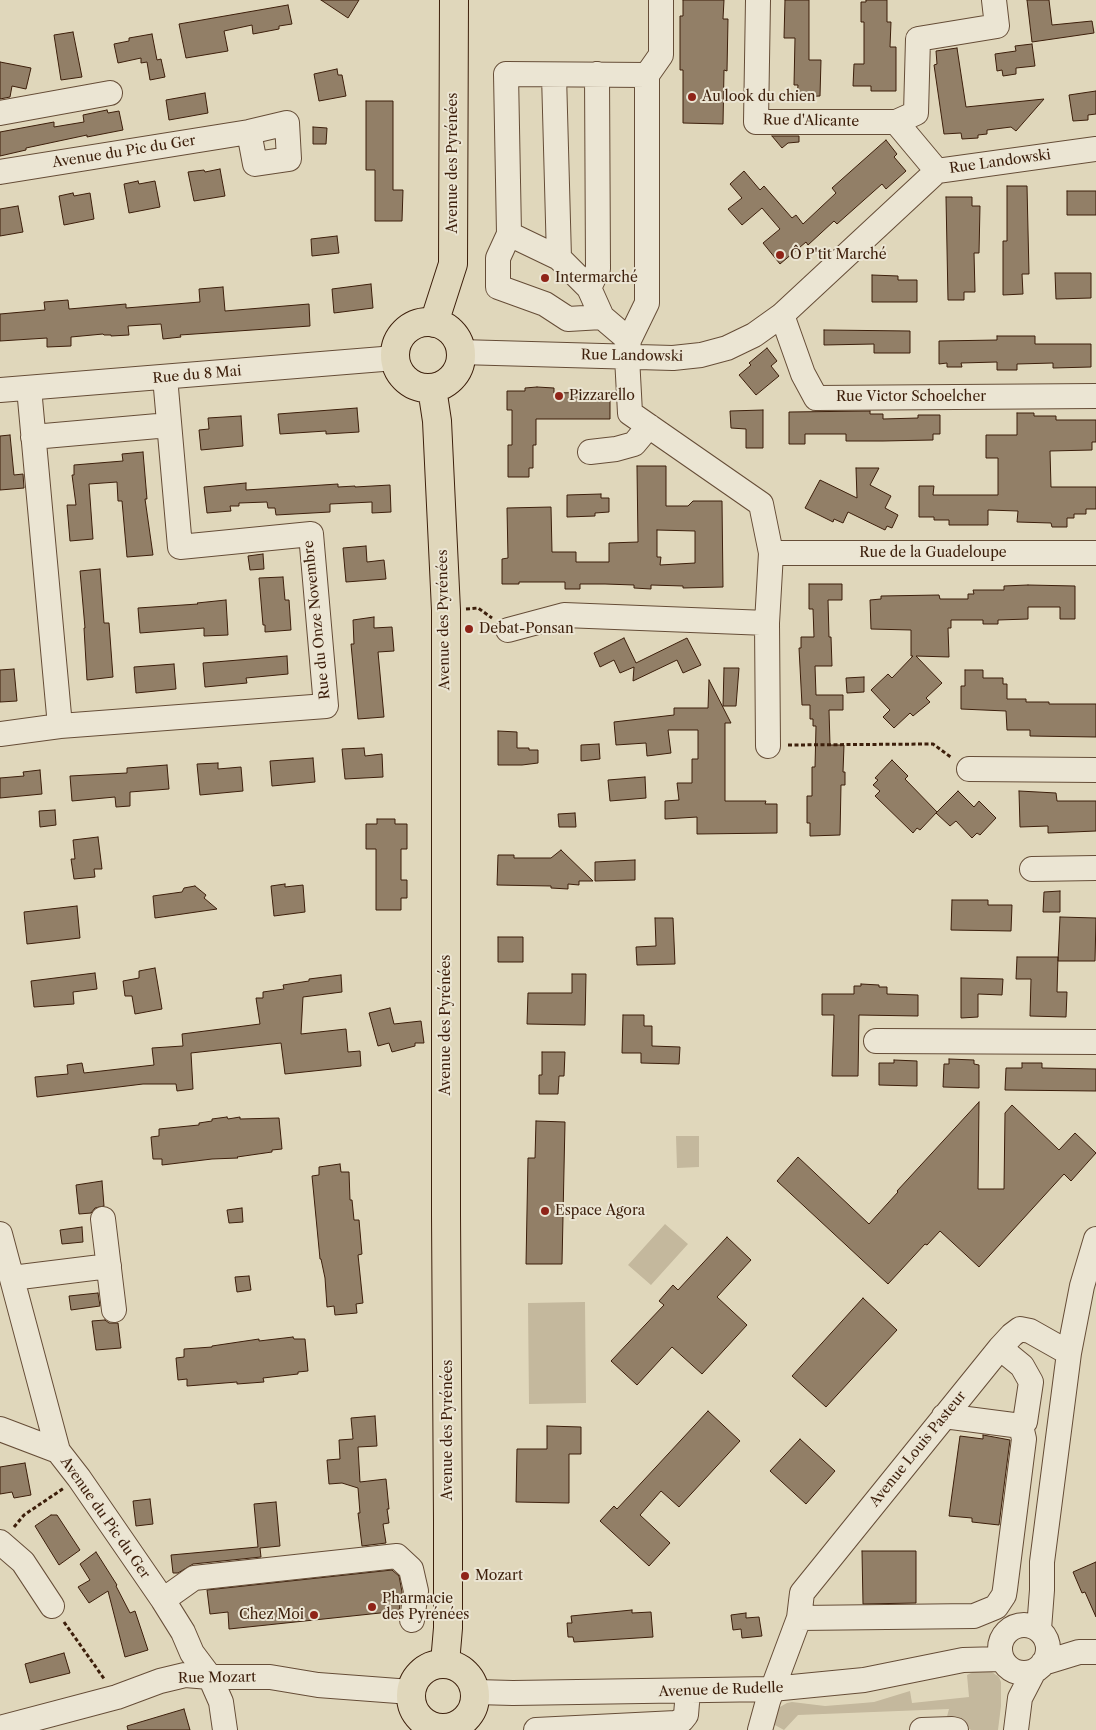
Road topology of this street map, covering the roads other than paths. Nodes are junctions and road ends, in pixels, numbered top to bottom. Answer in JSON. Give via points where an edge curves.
{"nodes":[{"id":1,"x":454,"y":0,"type":"edge"},
{"id":2,"x":661,"y":0,"type":"edge"},
{"id":3,"x":758,"y":0,"type":"edge"},
{"id":4,"x":994,"y":0,"type":"edge"},
{"id":5,"x":554,"y":74,"type":"junction"},
{"id":6,"x":597,"y":74,"type":"junction"},
{"id":7,"x":647,"y":75,"type":"junction"},
{"id":8,"x":110,"y":93,"type":"dead end"},
{"id":9,"x":0,"y":113,"type":"edge"},
{"id":10,"x":896,"y":122,"type":"junction"},
{"id":11,"x":249,"y":132,"type":"dead end"},
{"id":12,"x":1096,"y":148,"type":"edge"},
{"id":13,"x":937,"y":171,"type":"junction"},
{"id":14,"x":0,"y":172,"type":"edge"},
{"id":15,"x":510,"y":234,"type":"junction"},
{"id":16,"x":559,"y":258,"type":"junction"},
{"id":17,"x":589,"y":288,"type":"junction"},
{"id":18,"x":782,"y":315,"type":"junction"},
{"id":19,"x":602,"y":317,"type":"junction"},
{"id":20,"x":434,"y":323,"type":"junction"},
{"id":21,"x":628,"y":348,"type":"junction"},
{"id":22,"x":460,"y":352,"type":"junction"},
{"id":23,"x":395,"y":358,"type":"junction"},
{"id":24,"x":165,"y":377,"type":"junction"},
{"id":25,"x":29,"y":388,"type":"junction"},
{"id":26,"x":432,"y":388,"type":"junction"},
{"id":27,"x":0,"y":390,"type":"edge"},
{"id":28,"x":1096,"y":396,"type":"edge"},
{"id":29,"x":169,"y":424,"type":"junction"},
{"id":30,"x":649,"y":426,"type":"junction"},
{"id":31,"x":33,"y":437,"type":"junction"},
{"id":32,"x":590,"y":452,"type":"dead end"},
{"id":33,"x":771,"y":553,"type":"junction"},
{"id":34,"x":1096,"y":553,"type":"edge"},
{"id":35,"x":767,"y":623,"type":"junction"},
{"id":36,"x":508,"y":630,"type":"road end"},
{"id":37,"x":60,"y":726,"type":"junction"},
{"id":38,"x":0,"y":734,"type":"edge"},
{"id":39,"x":768,"y":746,"type":"road end"},
{"id":40,"x":969,"y":769,"type":"road end"},
{"id":41,"x":1096,"y":770,"type":"edge"},
{"id":42,"x":1096,"y":868,"type":"edge"},
{"id":43,"x":1032,"y":869,"type":"dead end"},
{"id":44,"x":876,"y":1041,"type":"dead end"},
{"id":45,"x":1096,"y":1042,"type":"edge"},
{"id":46,"x":103,"y":1220,"type":"dead end"},
{"id":47,"x":0,"y":1234,"type":"edge"},
{"id":48,"x":1096,"y":1239,"type":"edge"},
{"id":49,"x":109,"y":1266,"type":"junction"},
{"id":50,"x":12,"y":1278,"type":"junction"},
{"id":51,"x":114,"y":1310,"type":"dead end"},
{"id":52,"x":1000,"y":1348,"type":"junction"},
{"id":53,"x":1069,"y":1353,"type":"junction"},
{"id":54,"x":944,"y":1416,"type":"junction"},
{"id":55,"x":1021,"y":1426,"type":"junction"},
{"id":56,"x":0,"y":1429,"type":"edge"},
{"id":57,"x":58,"y":1451,"type":"junction"},
{"id":58,"x":1,"y":1542,"type":"edge"},
{"id":59,"x":163,"y":1600,"type":"junction"},
{"id":60,"x":52,"y":1606,"type":"road end"},
{"id":61,"x":799,"y":1618,"type":"junction"},
{"id":62,"x":412,"y":1620,"type":"dead end"},
{"id":63,"x":1034,"y":1632,"type":"junction"},
{"id":64,"x":1087,"y":1652,"type":"edge"},
{"id":65,"x":1019,"y":1661,"type":"junction"},
{"id":66,"x":446,"y":1663,"type":"junction"},
{"id":67,"x":210,"y":1677,"type":"junction"},
{"id":68,"x":772,"y":1689,"type":"junction"},
{"id":69,"x":688,"y":1691,"type":"junction"},
{"id":70,"x":411,"y":1692,"type":"junction"},
{"id":71,"x":476,"y":1692,"type":"junction"},
{"id":72,"x":0,"y":1728,"type":"edge"},
{"id":73,"x":444,"y":1729,"type":"edge"},
{"id":74,"x":225,"y":1730,"type":"edge"},
{"id":75,"x":536,"y":1730,"type":"edge"},
{"id":76,"x":760,"y":1730,"type":"edge"},
{"id":77,"x":922,"y":1730,"type":"edge"},
{"id":78,"x":956,"y":1730,"type":"edge"},
{"id":79,"x":1016,"y":1730,"type":"edge"}],
"edges":[{"from":1,"to":20,"type":"main road","name":"Avenue des Pyrénées","via":[[453,264]]},
{"from":2,"to":7,"type":"street","via":[[661,55]]},
{"from":3,"to":10,"type":"street","name":"Rue d'Alicante","via":[[756,122]]},
{"from":4,"to":10,"type":"street","via":[[998,26],[918,39],[916,113]]},
{"from":5,"to":6,"type":"street"},
{"from":5,"to":15,"type":"street","via":[[506,74]]},
{"from":5,"to":16,"type":"street"},
{"from":6,"to":7,"type":"street"},
{"from":6,"to":17,"type":"street","via":[[598,269]]},
{"from":7,"to":21,"type":"street","via":[[647,303]]},
{"from":8,"to":9,"type":"street"},
{"from":10,"to":13,"type":"street"},
{"from":11,"to":14,"type":"street","name":"Avenue du Pic du Ger"},
{"from":12,"to":13,"type":"street","name":"Rue Landowski"},
{"from":13,"to":18,"type":"street","name":"Rue Landowski"},
{"from":15,"to":16,"type":"street"},
{"from":15,"to":19,"type":"street","via":[[498,258],[498,288],[545,304],[568,319]]},
{"from":16,"to":17,"type":"street"},
{"from":17,"to":19,"type":"street"},
{"from":18,"to":21,"type":"street","name":"Rue Landowski","via":[[754,335],[727,348],[701,355],[673,358]]},
{"from":18,"to":28,"type":"street","name":"Rue Victor Schoelcher","via":[[803,374],[816,398]]},
{"from":19,"to":21,"type":"street"},
{"from":20,"to":22,"type":"main road","via":[[452,333]]},
{"from":20,"to":23,"type":"main road","via":[[424,322],[406,331],[395,348]]},
{"from":21,"to":22,"type":"street","name":"Rue Landowski"},
{"from":21,"to":30,"type":"street","via":[[630,413]]},
{"from":22,"to":26,"type":"main road","via":[[459,365],[453,376]]},
{"from":23,"to":24,"type":"street","name":"Rue du 8 Mai"},
{"from":23,"to":26,"type":"main road","via":[[403,378],[417,386]]},
{"from":24,"to":25,"type":"street","name":"Rue du 8 Mai"},
{"from":24,"to":29,"type":"street","name":"Rue du Onze Novembre"},
{"from":25,"to":27,"type":"street","name":"Rue du 8 Mai"},
{"from":25,"to":31,"type":"street"},
{"from":26,"to":66,"type":"main road","name":"Avenue des Pyrénées","via":[[437,421],[446,610]]},
{"from":29,"to":31,"type":"street"},
{"from":29,"to":37,"type":"street","name":"Rue du Onze Novembre","via":[[180,547],[311,534],[326,706]]},
{"from":30,"to":32,"type":"street","via":[[634,444]]},
{"from":30,"to":33,"type":"street","via":[[761,504]]},
{"from":31,"to":37,"type":"street"},
{"from":33,"to":34,"type":"street","name":"Rue de la Guadeloupe"},
{"from":33,"to":35,"type":"street"},
{"from":35,"to":36,"type":"street","via":[[564,615]]},
{"from":35,"to":39,"type":"street"},
{"from":37,"to":38,"type":"street","name":"Rue du Onze Novembre"},
{"from":40,"to":41,"type":"street"},
{"from":42,"to":43,"type":"street"},
{"from":44,"to":45,"type":"street"},
{"from":46,"to":49,"type":"street"},
{"from":47,"to":50,"type":"street","name":"Avenue du Pic du Ger"},
{"from":48,"to":53,"type":"street","via":[[1082,1286]]},
{"from":49,"to":50,"type":"street"},
{"from":49,"to":51,"type":"street"},
{"from":50,"to":57,"type":"street","name":"Avenue du Pic du Ger"},
{"from":52,"to":53,"type":"street","name":"Avenue Louis Pasteur","via":[[1020,1329],[1030,1331]]},
{"from":52,"to":54,"type":"street","name":"Avenue Louis Pasteur"},
{"from":52,"to":55,"type":"street","via":[[1022,1366],[1031,1382],[1026,1422]]},
{"from":53,"to":63,"type":"street","via":[[1042,1562],[1042,1590]]},
{"from":54,"to":55,"type":"street"},
{"from":54,"to":61,"type":"street","name":"Avenue Louis Pasteur","via":[[802,1593]]},
{"from":55,"to":61,"type":"street","via":[[1024,1440],[1005,1589],[996,1606],[974,1616]]},
{"from":56,"to":57,"type":"street"},
{"from":57,"to":59,"type":"street","name":"Avenue du Pic du Ger"},
{"from":58,"to":60,"type":"street","via":[[23,1562]]},
{"from":59,"to":62,"type":"street","via":[[194,1578],[397,1556],[411,1569],[416,1591]]},
{"from":59,"to":67,"type":"street","name":"Avenue du Pic du Ger","via":[[192,1653]]},
{"from":61,"to":68,"type":"street","name":"Avenue Louis Pasteur"},
{"from":63,"to":64,"type":"street","name":"Avenue de Rudelle"},
{"from":63,"to":65,"type":"street","via":[[1048,1649]]},
{"from":63,"to":65,"type":"street","via":[[1005,1634]]},
{"from":64,"to":65,"type":"street","name":"Avenue de Rudelle"},
{"from":65,"to":68,"type":"street","name":"Avenue de Rudelle","via":[[963,1660],[864,1680]]},
{"from":65,"to":79,"type":"street","via":[[1020,1698]]},
{"from":66,"to":70,"type":"main road","via":[[429,1666],[417,1677]]},
{"from":66,"to":71,"type":"main road","via":[[466,1672]]},
{"from":67,"to":70,"type":"street","name":"Rue Mozart","via":[[270,1677]]},
{"from":67,"to":72,"type":"street","name":"Rue Mozart","via":[[185,1675],[160,1681]]},
{"from":67,"to":74,"type":"street","name":"Avenue du Pic du Ger","via":[[221,1702]]},
{"from":68,"to":69,"type":"street","name":"Avenue de Rudelle"},
{"from":68,"to":76,"type":"street","name":"Avenue Louis Pasteur"},
{"from":69,"to":71,"type":"street","name":"Avenue de Rudelle"},
{"from":69,"to":75,"type":"street","via":[[686,1714],[676,1723]]},
{"from":70,"to":73,"type":"main road","via":[[414,1710],[426,1724]]},
{"from":71,"to":73,"type":"main road","via":[[473,1710],[461,1723]]},
{"from":77,"to":78,"type":"street"}]}
